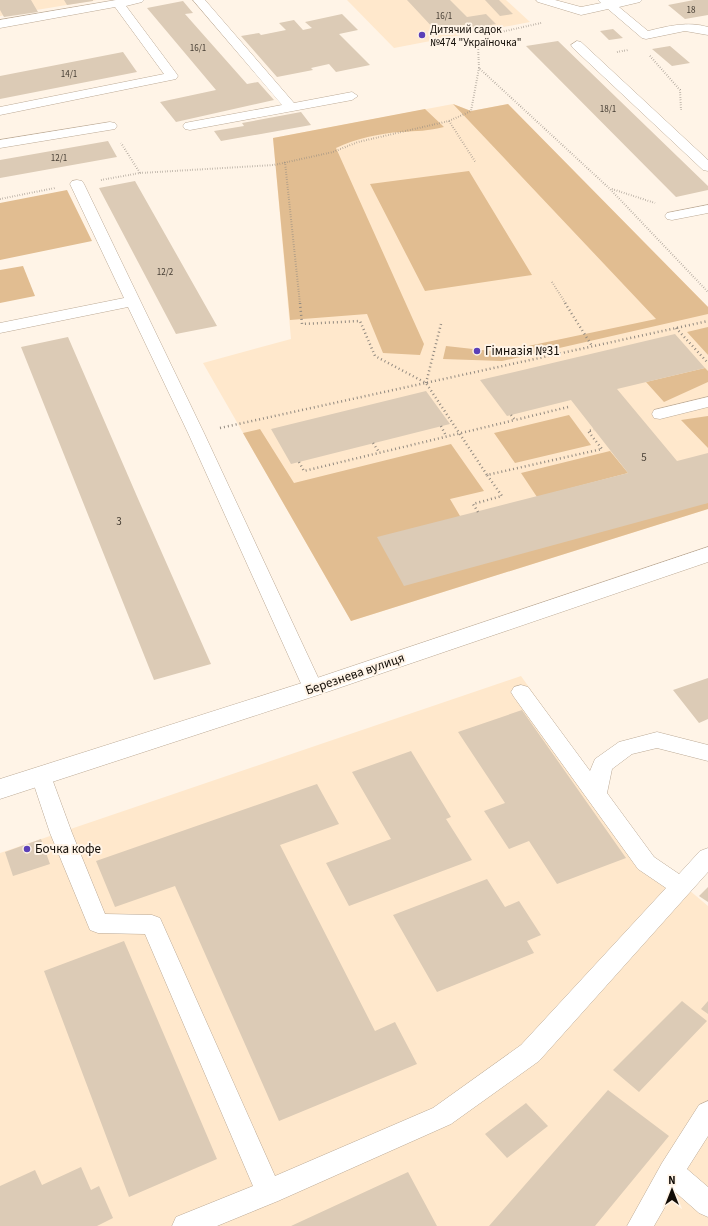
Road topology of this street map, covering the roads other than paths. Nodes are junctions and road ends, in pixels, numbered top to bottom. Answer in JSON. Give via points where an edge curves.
{"nodes":[{"id":1,"x":138,"y":0,"type":"edge"},
{"id":2,"x":199,"y":0,"type":"edge"},
{"id":3,"x":542,"y":0,"type":"edge"},
{"id":4,"x":636,"y":0,"type":"edge"},
{"id":5,"x":608,"y":3,"type":"edge"},
{"id":6,"x":118,"y":4,"type":"junction"},
{"id":7,"x":0,"y":24,"type":"edge"},
{"id":8,"x":708,"y":31,"type":"edge"},
{"id":9,"x":577,"y":45,"type":"dead end"},
{"id":10,"x":352,"y":96,"type":"dead end"},
{"id":11,"x":291,"y":107,"type":"junction"},
{"id":12,"x":0,"y":111,"type":"edge"},
{"id":13,"x":110,"y":126,"type":"dead end"},
{"id":14,"x":190,"y":126,"type":"dead end"},
{"id":15,"x":0,"y":144,"type":"edge"},
{"id":16,"x":708,"y":167,"type":"edge"},
{"id":17,"x":77,"y":184,"type":"dead end"},
{"id":18,"x":708,"y":209,"type":"edge"},
{"id":19,"x":672,"y":216,"type":"dead end"},
{"id":20,"x":133,"y":302,"type":"junction"},
{"id":21,"x":0,"y":328,"type":"edge"},
{"id":22,"x":708,"y":402,"type":"edge"},
{"id":23,"x":660,"y":414,"type":"dead end"},
{"id":24,"x":708,"y":554,"type":"edge"},
{"id":25,"x":313,"y":688,"type":"junction"},
{"id":26,"x":521,"y":692,"type":"dead end"},
{"id":27,"x":708,"y":753,"type":"edge"},
{"id":28,"x":41,"y":776,"type":"junction"},
{"id":29,"x":0,"y":789,"type":"edge"},
{"id":30,"x":596,"y":794,"type":"junction"},
{"id":31,"x":708,"y":857,"type":"edge"},
{"id":32,"x":681,"y":887,"type":"junction"},
{"id":33,"x":708,"y":1113,"type":"edge"},
{"id":34,"x":671,"y":1172,"type":"junction"},
{"id":35,"x":269,"y":1192,"type":"junction"},
{"id":36,"x":708,"y":1204,"type":"edge"},
{"id":37,"x":185,"y":1226,"type":"edge"},
{"id":38,"x":640,"y":1226,"type":"edge"}],
"edges":[{"from":1,"to":6,"type":"lane"},
{"from":2,"to":11,"type":"lane"},
{"from":3,"to":5,"type":"lane","via":[[581,10]]},
{"from":4,"to":5,"type":"lane"},
{"from":5,"to":8,"type":"lane","via":[[646,35],[686,28],[702,28]]},
{"from":6,"to":7,"type":"lane"},
{"from":6,"to":12,"type":"lane","via":[[172,76]]},
{"from":9,"to":16,"type":"lane"},
{"from":10,"to":11,"type":"lane"},
{"from":11,"to":14,"type":"lane"},
{"from":13,"to":15,"type":"lane"},
{"from":17,"to":20,"type":"lane"},
{"from":18,"to":19,"type":"lane"},
{"from":20,"to":21,"type":"lane"},
{"from":20,"to":25,"type":"lane"},
{"from":22,"to":23,"type":"lane"},
{"from":24,"to":25,"type":"street","name":"Березнева вулиця"},
{"from":25,"to":28,"type":"street","name":"Березнева вулиця"},
{"from":26,"to":30,"type":"lane"},
{"from":27,"to":30,"type":"lane","via":[[658,740],[626,748],[602,765]]},
{"from":28,"to":29,"type":"street","name":"Березнева вулиця"},
{"from":28,"to":35,"type":"lane","via":[[98,923],[152,925]]},
{"from":30,"to":32,"type":"lane","via":[[646,863]]},
{"from":31,"to":32,"type":"lane"},
{"from":32,"to":35,"type":"lane","via":[[530,1053],[442,1116]]},
{"from":33,"to":34,"type":"lane"},
{"from":34,"to":36,"type":"lane"},
{"from":34,"to":38,"type":"lane"},
{"from":35,"to":37,"type":"lane"}]}
